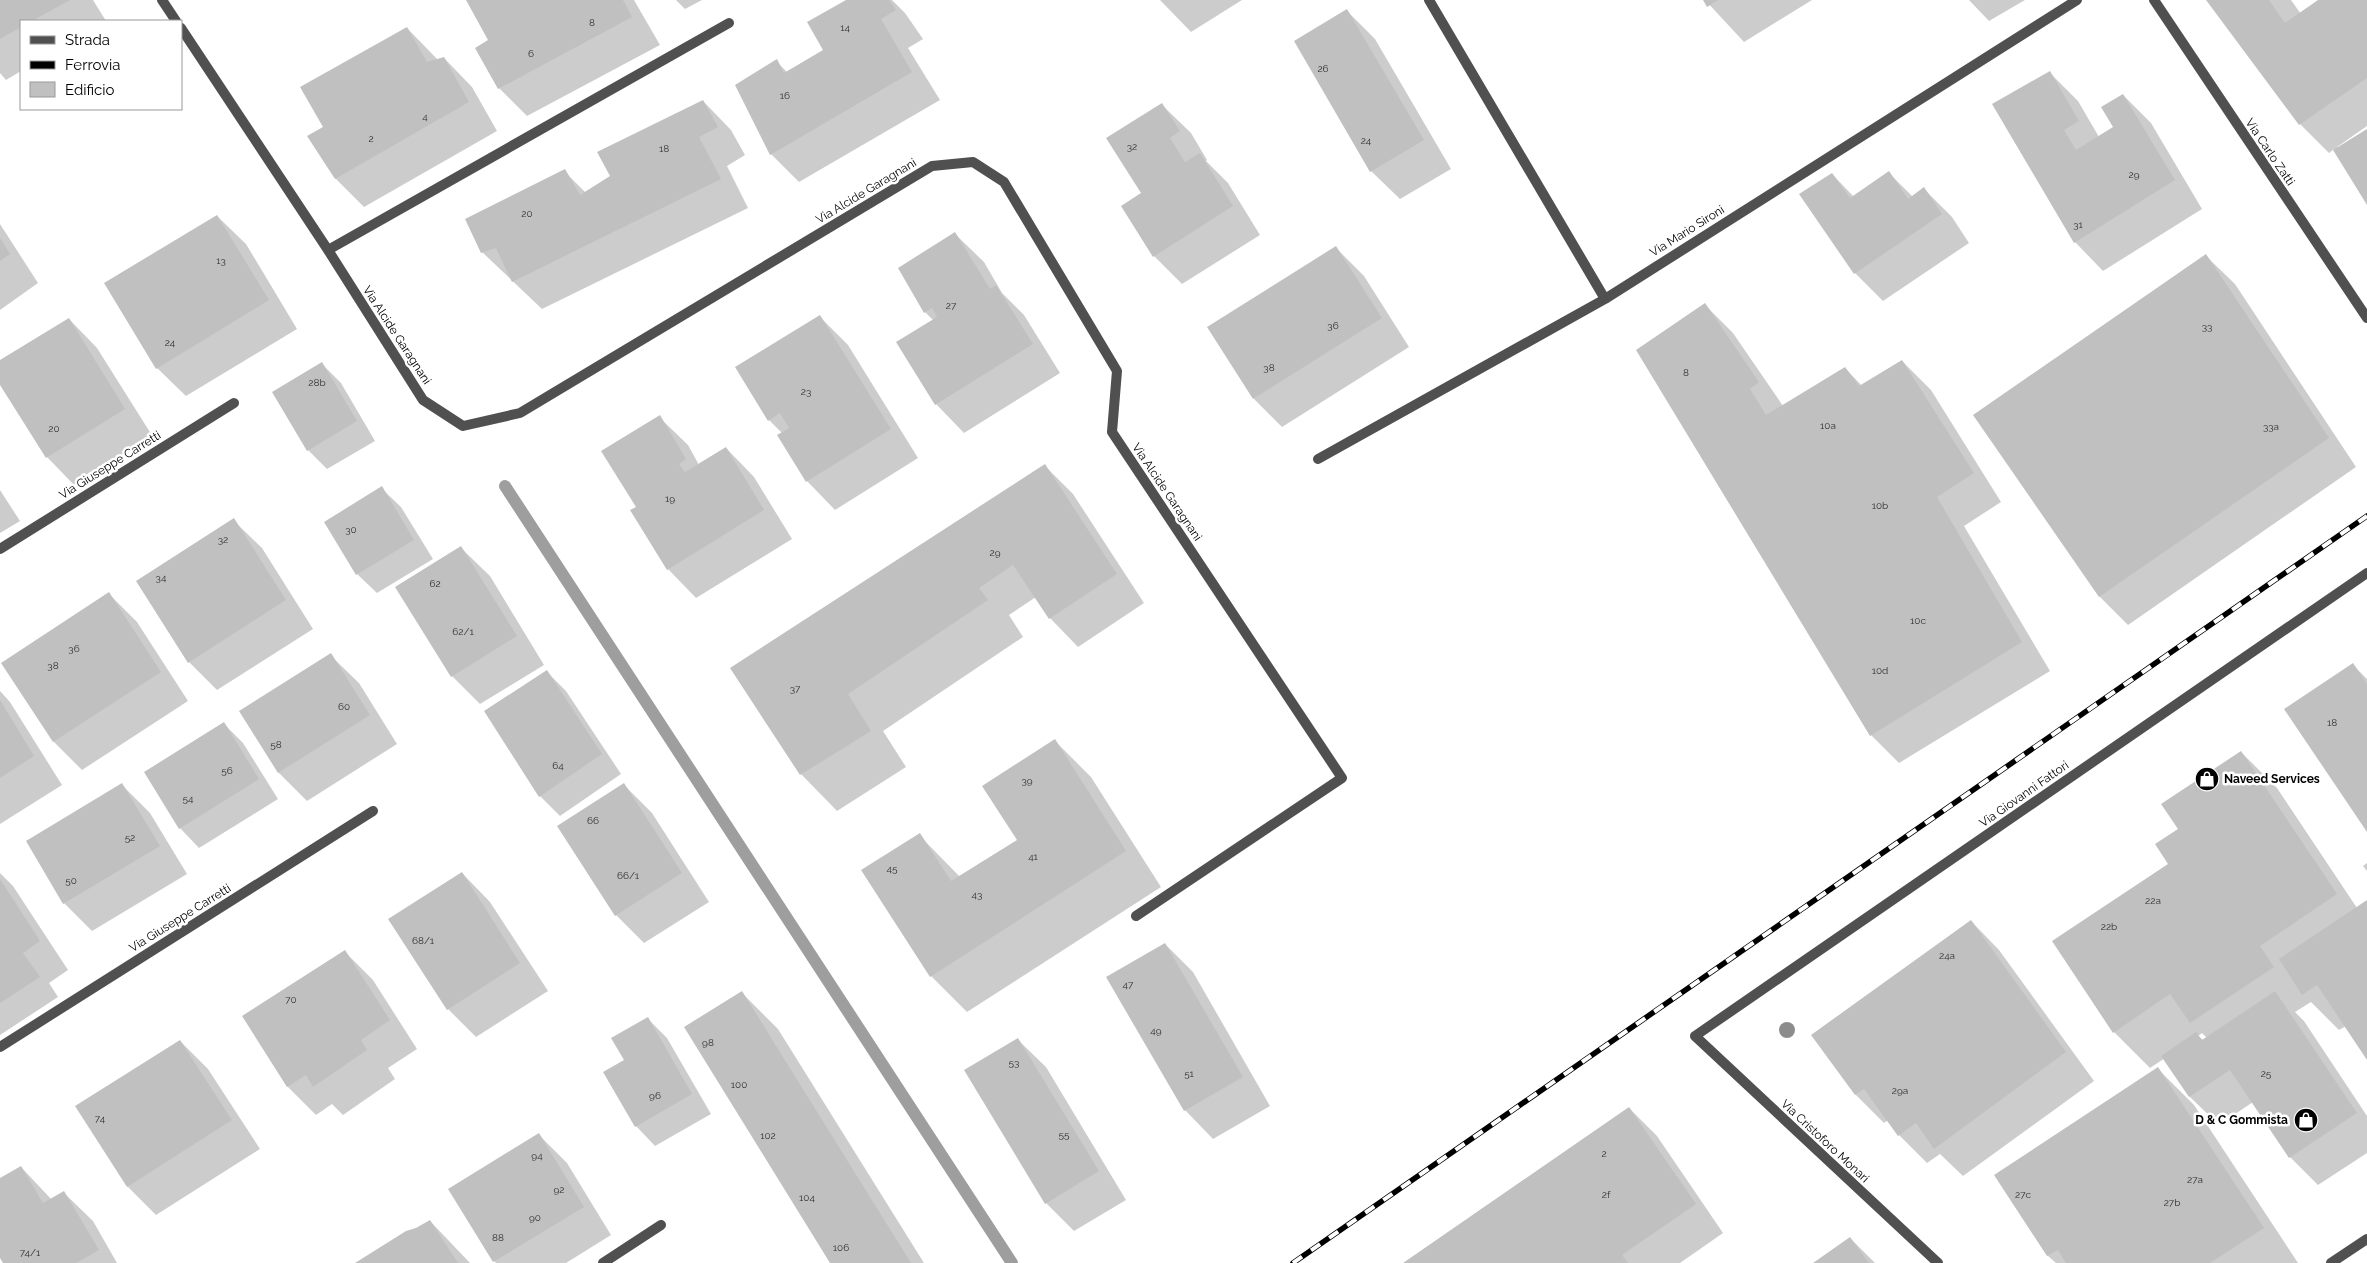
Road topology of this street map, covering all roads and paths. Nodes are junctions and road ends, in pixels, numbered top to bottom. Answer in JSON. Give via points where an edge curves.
{"nodes":[{"id":1,"x":162,"y":0,"type":"edge"},
{"id":2,"x":1429,"y":0,"type":"edge"},
{"id":3,"x":2077,"y":0,"type":"edge"},
{"id":4,"x":2154,"y":0,"type":"edge"},
{"id":5,"x":175,"y":20,"type":"edge"},
{"id":6,"x":729,"y":23,"type":"dead end"},
{"id":7,"x":182,"y":30,"type":"edge"},
{"id":8,"x":328,"y":250,"type":"junction"},
{"id":9,"x":1605,"y":299,"type":"junction"},
{"id":10,"x":2367,"y":318,"type":"edge"},
{"id":11,"x":234,"y":403,"type":"dead end"},
{"id":12,"x":1318,"y":459,"type":"dead end"},
{"id":13,"x":0,"y":549,"type":"edge"},
{"id":14,"x":2367,"y":573,"type":"edge"},
{"id":15,"x":373,"y":811,"type":"dead end"},
{"id":16,"x":1136,"y":916,"type":"dead end"},
{"id":17,"x":1695,"y":1036,"type":"joint"},
{"id":18,"x":0,"y":1046,"type":"edge"},
{"id":19,"x":661,"y":1225,"type":"dead end"},
{"id":20,"x":2367,"y":1239,"type":"edge"},
{"id":21,"x":603,"y":1263,"type":"edge"},
{"id":22,"x":1938,"y":1263,"type":"edge"},
{"id":23,"x":2331,"y":1263,"type":"edge"}],
"edges":[{"from":1,"to":5,"type":"street"},
{"from":2,"to":9,"type":"street"},
{"from":3,"to":9,"type":"street","name":"Via Mario Sironi"},
{"from":4,"to":10,"type":"street","name":"Via Carlo Zatti"},
{"from":6,"to":8,"type":"street"},
{"from":7,"to":8,"type":"street","name":"Via Alcide Garagnani"},
{"from":8,"to":16,"type":"street","name":"Via Alcide Garagnani","via":[[424,400],[464,426],[520,413],[932,166],[973,162],[1004,182],[1117,371],[1112,432],[1342,778]]},
{"from":9,"to":12,"type":"street","name":"Via Mario Sironi"},
{"from":11,"to":13,"type":"street","name":"Via Giuseppe Carretti"},
{"from":14,"to":17,"type":"street","name":"Via Giovanni Fattori"},
{"from":15,"to":18,"type":"street","name":"Via Giuseppe Carretti"},
{"from":17,"to":22,"type":"street","name":"Via Cristoforo Monari"},
{"from":19,"to":21,"type":"street"},
{"from":20,"to":23,"type":"street"}]}
